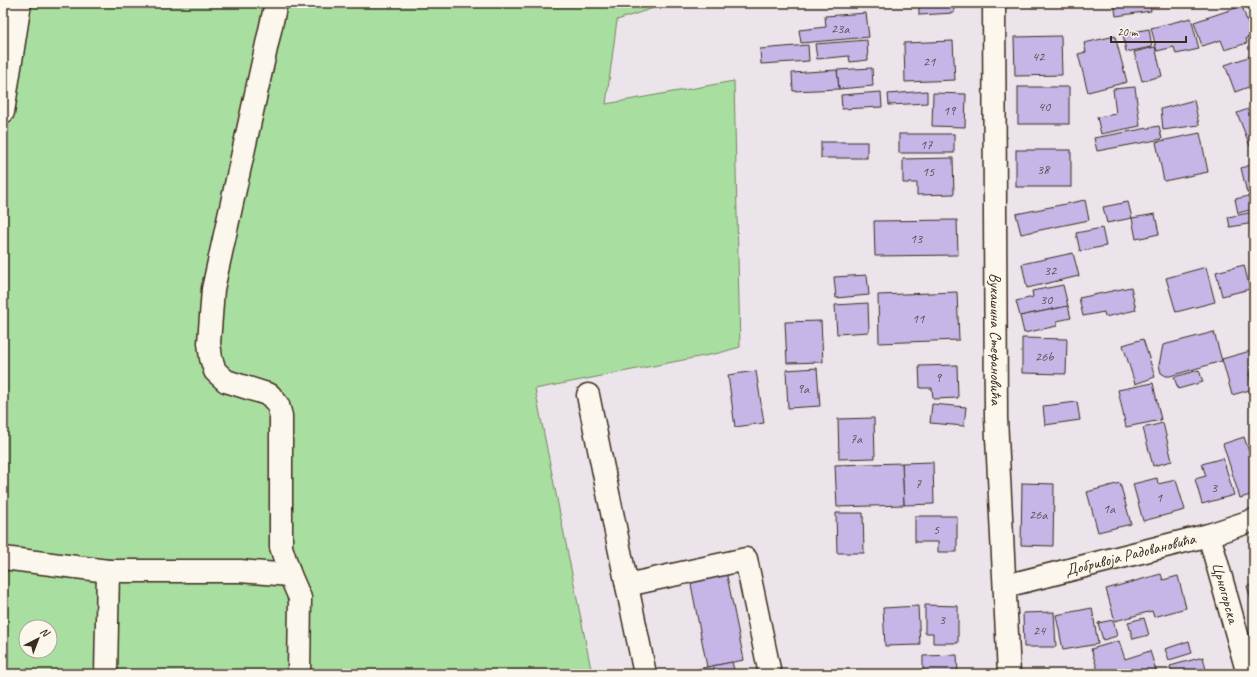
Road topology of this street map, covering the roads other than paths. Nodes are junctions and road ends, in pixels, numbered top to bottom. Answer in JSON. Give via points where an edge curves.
{"nodes":[{"id":1,"x":20,"y":3,"type":"edge"},
{"id":2,"x":276,"y":3,"type":"edge"},
{"id":3,"x":994,"y":3,"type":"edge"},
{"id":4,"x":3,"y":112,"type":"edge"},
{"id":5,"x":588,"y":395,"type":"dead end"},
{"id":6,"x":1254,"y":520,"type":"edge"},
{"id":7,"x":1209,"y":535,"type":"junction"},
{"id":8,"x":3,"y":558,"type":"edge"},
{"id":9,"x":108,"y":571,"type":"junction"},
{"id":10,"x":290,"y":575,"type":"junction"},
{"id":11,"x":626,"y":585,"type":"junction"},
{"id":12,"x":1005,"y":586,"type":"junction"},
{"id":13,"x":106,"y":674,"type":"edge"},
{"id":14,"x":299,"y":674,"type":"edge"},
{"id":15,"x":645,"y":674,"type":"edge"},
{"id":16,"x":770,"y":674,"type":"edge"},
{"id":17,"x":1009,"y":674,"type":"edge"},
{"id":18,"x":1248,"y":674,"type":"edge"}],
"edges":[{"from":1,"to":4,"type":"street"},
{"from":2,"to":10,"type":"street","via":[[213,289],[209,343],[215,371],[226,381],[270,395],[278,405],[281,416],[281,547]]},
{"from":3,"to":12,"type":"street","name":"Вукашина Стефановића","via":[[996,418]]},
{"from":5,"to":11,"type":"street"},
{"from":6,"to":7,"type":"street","name":"Добривоја Радовановића"},
{"from":7,"to":12,"type":"street","name":"Добривоја Радовановића"},
{"from":7,"to":18,"type":"street","name":"Црногорска"},
{"from":8,"to":9,"type":"street"},
{"from":9,"to":10,"type":"street","via":[[240,571]]},
{"from":9,"to":13,"type":"street"},
{"from":10,"to":14,"type":"street","via":[[300,598]]},
{"from":11,"to":15,"type":"street"},
{"from":11,"to":16,"type":"street","via":[[746,559]]},
{"from":12,"to":17,"type":"street","name":"Вукашина Стефановића"}]}
